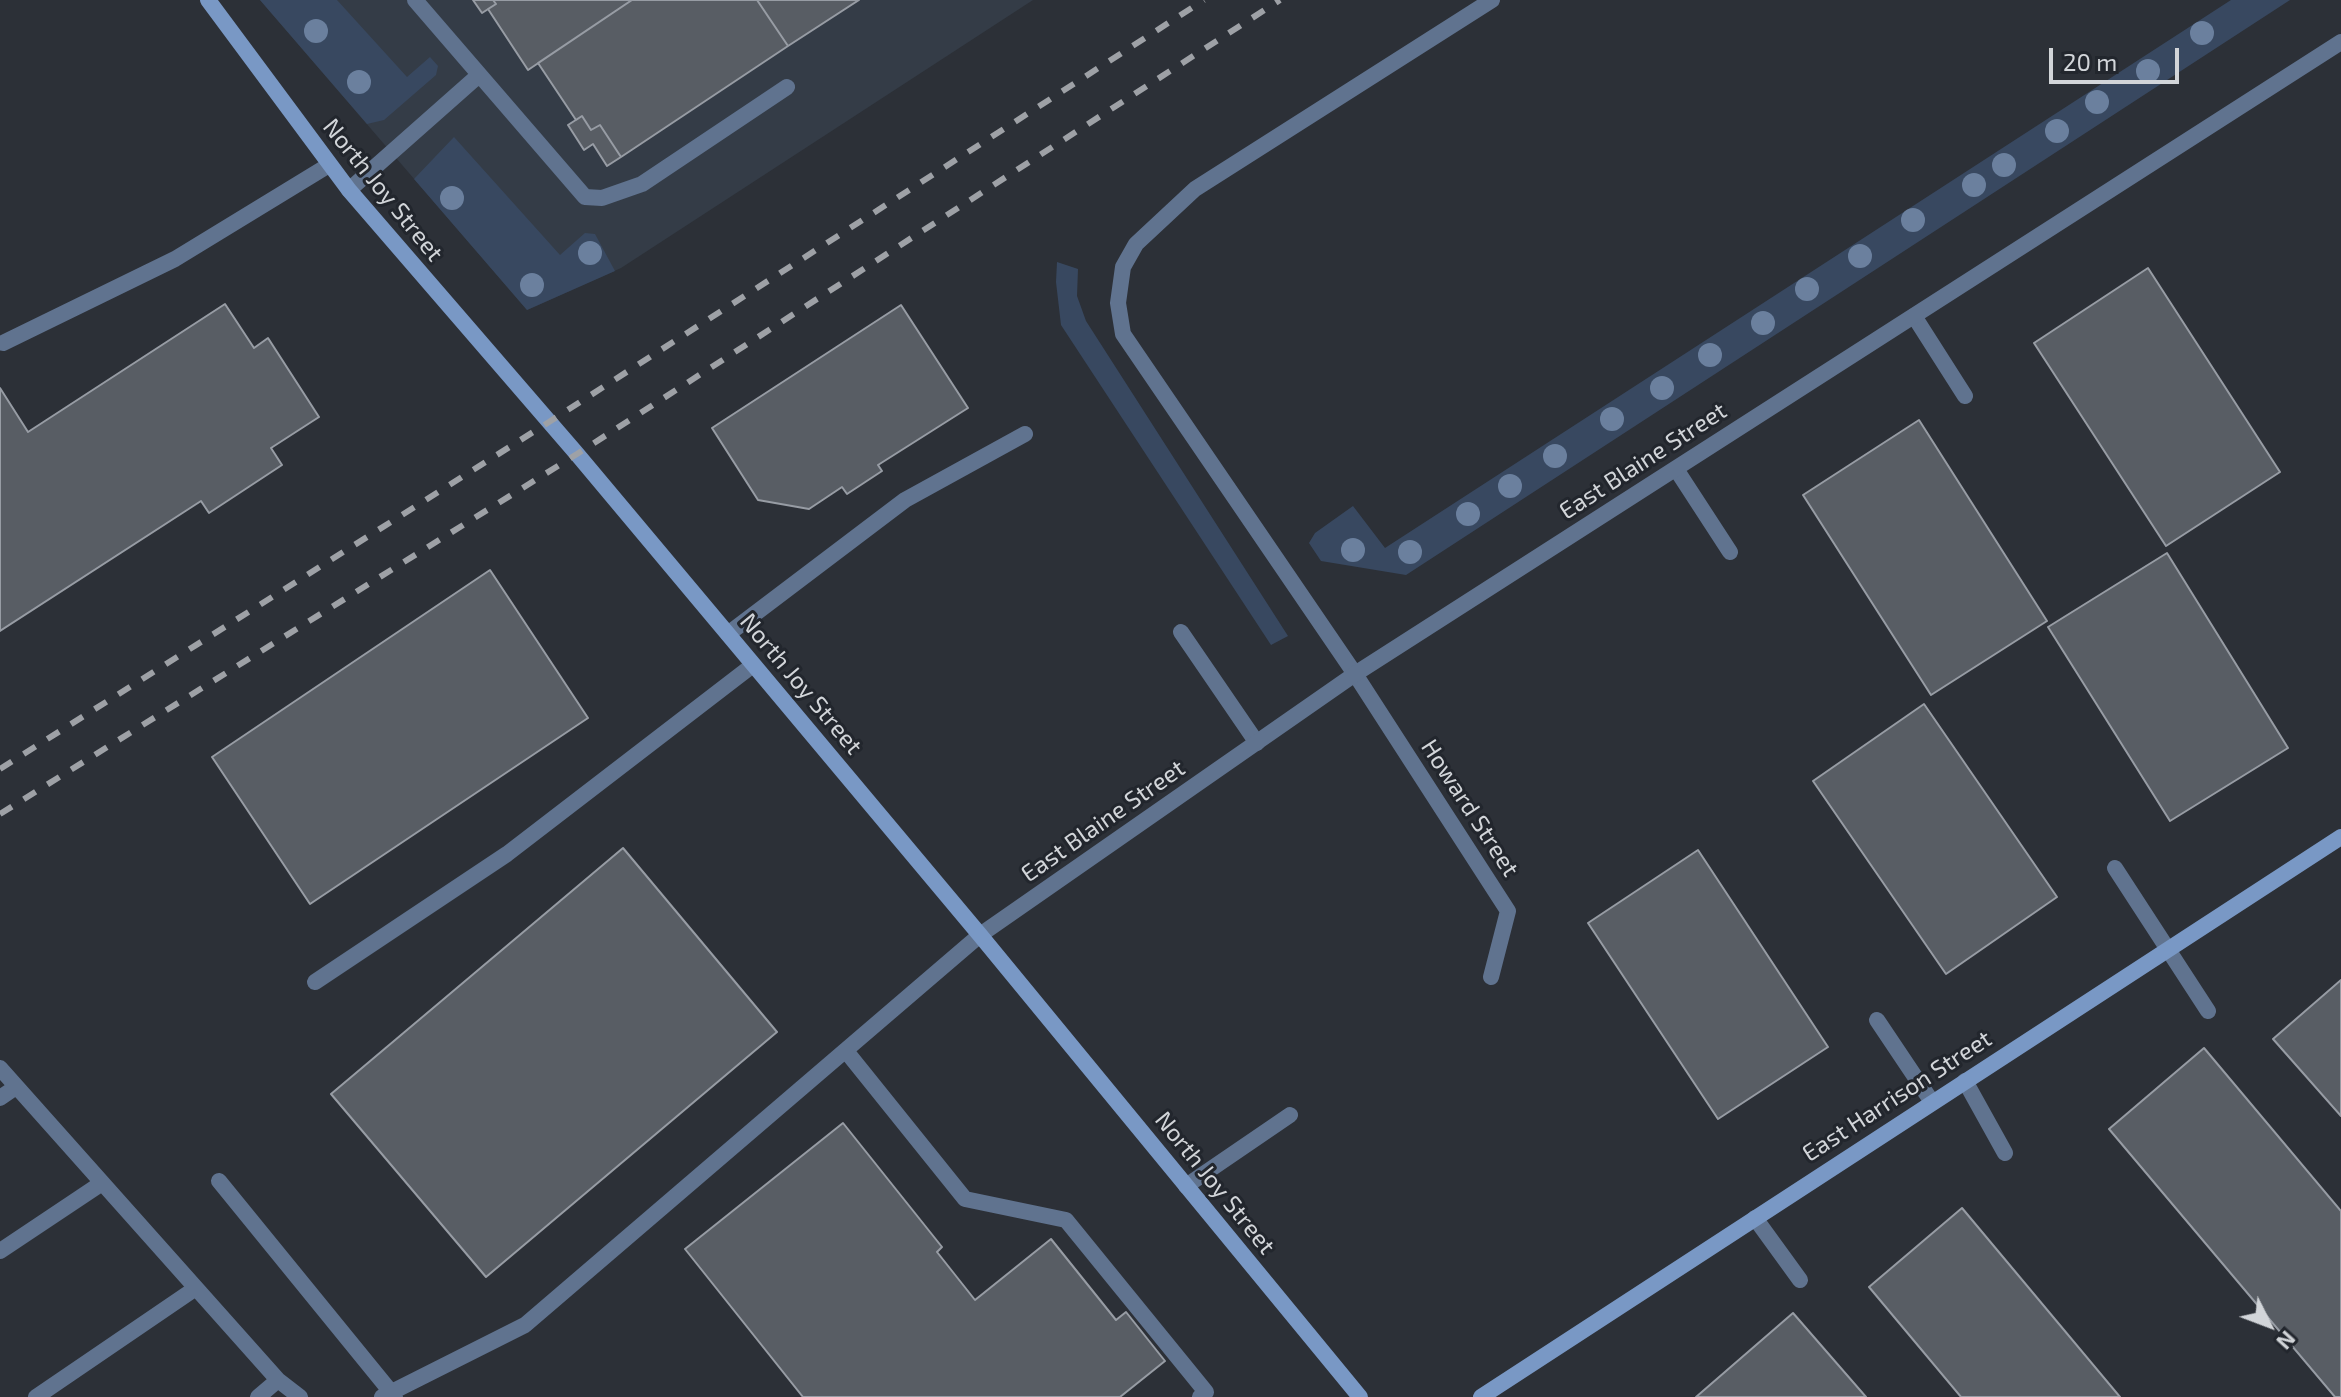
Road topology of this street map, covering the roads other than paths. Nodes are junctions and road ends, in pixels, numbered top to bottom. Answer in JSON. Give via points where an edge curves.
{"nodes":[{"id":1,"x":208,"y":0,"type":"edge"},
{"id":2,"x":415,"y":0,"type":"edge"},
{"id":3,"x":1492,"y":0,"type":"edge"},
{"id":4,"x":2341,"y":42,"type":"edge"},
{"id":5,"x":479,"y":75,"type":"junction"},
{"id":6,"x":787,"y":87,"type":"dead end"},
{"id":7,"x":329,"y":165,"type":"junction"},
{"id":8,"x":349,"y":190,"type":"junction"},
{"id":9,"x":1914,"y":316,"type":"junction"},
{"id":10,"x":3,"y":343,"type":"dead end"},
{"id":11,"x":1965,"y":396,"type":"dead end"},
{"id":12,"x":1025,"y":434,"type":"dead end"},
{"id":13,"x":1676,"y":469,"type":"junction"},
{"id":14,"x":1730,"y":552,"type":"dead end"},
{"id":15,"x":1181,"y":632,"type":"dead end"},
{"id":16,"x":728,"y":634,"type":"junction"},
{"id":17,"x":753,"y":665,"type":"junction"},
{"id":18,"x":1355,"y":674,"type":"junction"},
{"id":19,"x":1257,"y":743,"type":"junction"},
{"id":20,"x":2341,"y":837,"type":"edge"},
{"id":21,"x":2115,"y":868,"type":"dead end"},
{"id":22,"x":980,"y":935,"type":"junction"},
{"id":23,"x":2168,"y":949,"type":"junction"},
{"id":24,"x":1491,"y":977,"type":"dead end"},
{"id":25,"x":315,"y":982,"type":"dead end"},
{"id":26,"x":2208,"y":1011,"type":"dead end"},
{"id":27,"x":1877,"y":1020,"type":"dead end"},
{"id":28,"x":846,"y":1051,"type":"junction"},
{"id":29,"x":0,"y":1068,"type":"edge"},
{"id":30,"x":1965,"y":1081,"type":"junction"},
{"id":31,"x":16,"y":1087,"type":"junction"},
{"id":32,"x":0,"y":1098,"type":"edge"},
{"id":33,"x":1932,"y":1102,"type":"junction"},
{"id":34,"x":1290,"y":1115,"type":"dead end"},
{"id":35,"x":2005,"y":1153,"type":"dead end"},
{"id":36,"x":219,"y":1181,"type":"dead end"},
{"id":37,"x":102,"y":1183,"type":"junction"},
{"id":38,"x":1186,"y":1186,"type":"junction"},
{"id":39,"x":1755,"y":1218,"type":"junction"},
{"id":40,"x":0,"y":1251,"type":"edge"},
{"id":41,"x":1800,"y":1280,"type":"dead end"},
{"id":42,"x":196,"y":1288,"type":"junction"},
{"id":43,"x":278,"y":1380,"type":"junction"},
{"id":44,"x":389,"y":1395,"type":"edge"},
{"id":45,"x":36,"y":1397,"type":"edge"},
{"id":46,"x":258,"y":1397,"type":"edge"},
{"id":47,"x":300,"y":1397,"type":"edge"},
{"id":48,"x":1200,"y":1397,"type":"edge"},
{"id":49,"x":1360,"y":1397,"type":"edge"},
{"id":50,"x":1481,"y":1397,"type":"edge"}],
"edges":[{"from":1,"to":7,"type":"street","name":"North Joy Street"},
{"from":2,"to":5,"type":"street"},
{"from":3,"to":18,"type":"street","name":"Howard Street","via":[[1195,189],[1136,244],[1123,267],[1118,303],[1123,334]]},
{"from":4,"to":9,"type":"street","name":"East Blaine Street"},
{"from":5,"to":6,"type":"street","via":[[585,197],[602,198],[642,184]]},
{"from":5,"to":8,"type":"street"},
{"from":7,"to":8,"type":"street","name":"North Joy Street"},
{"from":7,"to":10,"type":"street","via":[[175,259]]},
{"from":8,"to":16,"type":"street","name":"North Joy Street"},
{"from":9,"to":11,"type":"street"},
{"from":9,"to":13,"type":"street","name":"East Blaine Street"},
{"from":12,"to":16,"type":"street","via":[[905,500]]},
{"from":13,"to":14,"type":"street"},
{"from":13,"to":18,"type":"street","name":"East Blaine Street"},
{"from":15,"to":19,"type":"street"},
{"from":16,"to":17,"type":"street","name":"North Joy Street"},
{"from":17,"to":22,"type":"street","name":"North Joy Street"},
{"from":17,"to":25,"type":"street","via":[[507,854]]},
{"from":18,"to":19,"type":"street","name":"East Blaine Street"},
{"from":18,"to":24,"type":"street","name":"Howard Street","via":[[1508,911]]},
{"from":19,"to":22,"type":"street","name":"East Blaine Street"},
{"from":20,"to":23,"type":"street","name":"East Harrison Street"},
{"from":21,"to":23,"type":"street"},
{"from":22,"to":28,"type":"street","name":"East Blaine Street"},
{"from":22,"to":38,"type":"street","name":"North Joy Street"},
{"from":23,"to":26,"type":"street"},
{"from":23,"to":30,"type":"street","name":"East Harrison Street"},
{"from":27,"to":33,"type":"street"},
{"from":28,"to":44,"type":"street","name":"East Blaine Street","via":[[525,1325]]},
{"from":28,"to":48,"type":"street","via":[[965,1199],[1066,1220],[1206,1392]]},
{"from":29,"to":31,"type":"street"},
{"from":30,"to":33,"type":"street","name":"East Harrison Street"},
{"from":30,"to":35,"type":"street"},
{"from":31,"to":32,"type":"street"},
{"from":31,"to":37,"type":"street"},
{"from":33,"to":39,"type":"street","name":"East Harrison Street"},
{"from":34,"to":38,"type":"street"},
{"from":36,"to":44,"type":"street"},
{"from":37,"to":40,"type":"street"},
{"from":37,"to":42,"type":"street"},
{"from":38,"to":49,"type":"street","name":"North Joy Street"},
{"from":39,"to":41,"type":"street"},
{"from":39,"to":50,"type":"street","name":"East Harrison Street"},
{"from":42,"to":43,"type":"street"},
{"from":42,"to":45,"type":"street"},
{"from":43,"to":46,"type":"street"},
{"from":43,"to":47,"type":"street"}]}
